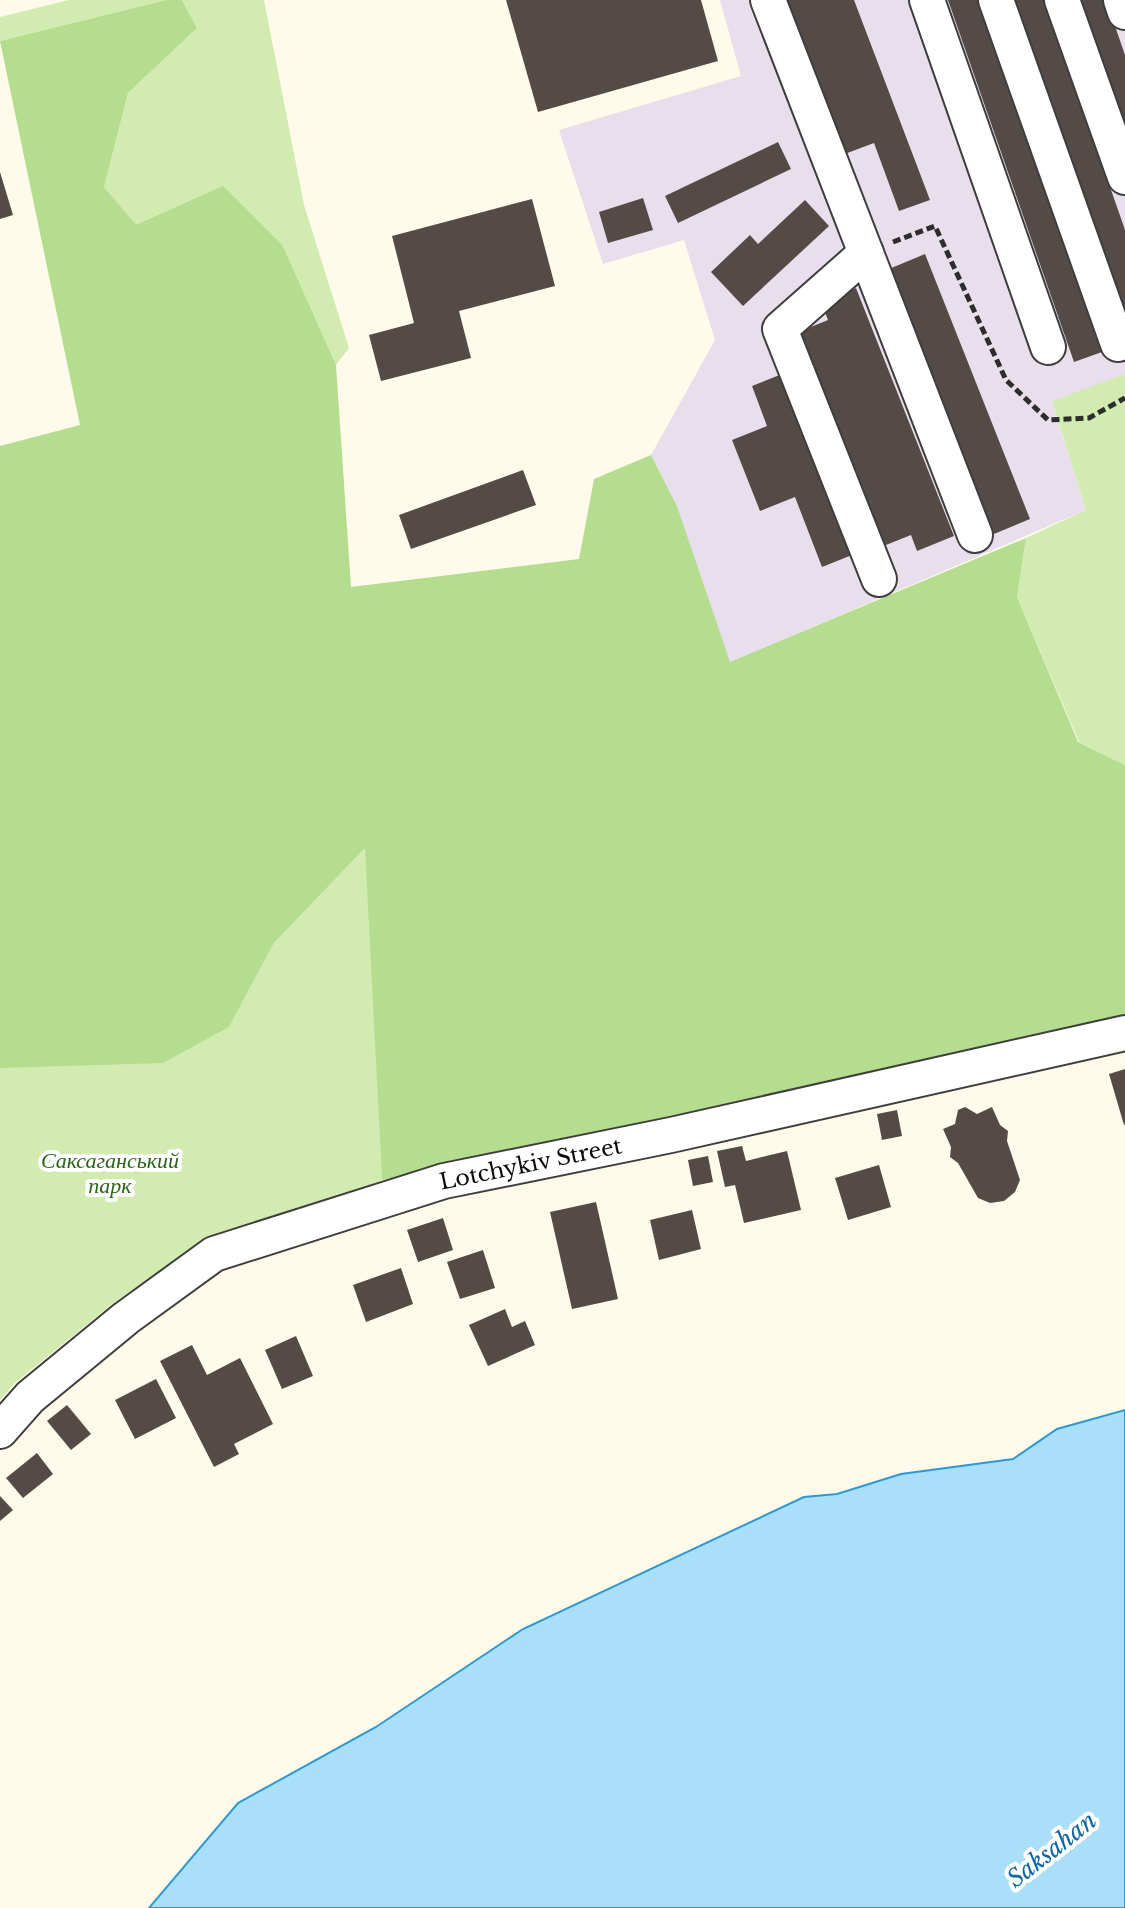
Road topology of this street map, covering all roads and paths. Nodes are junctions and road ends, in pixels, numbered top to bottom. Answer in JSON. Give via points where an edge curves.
{"nodes":[{"id":1,"x":768,"y":0,"type":"edge"},
{"id":2,"x":927,"y":0,"type":"edge"},
{"id":3,"x":996,"y":0,"type":"edge"},
{"id":4,"x":1062,"y":0,"type":"edge"},
{"id":5,"x":1121,"y":0,"type":"edge"},
{"id":6,"x":1125,"y":12,"type":"edge"},
{"id":7,"x":1125,"y":177,"type":"edge"},
{"id":8,"x":866,"y":253,"type":"junction"},
{"id":9,"x":1118,"y":344,"type":"dead end"},
{"id":10,"x":1048,"y":347,"type":"dead end"},
{"id":11,"x":1125,"y":398,"type":"edge"},
{"id":12,"x":975,"y":535,"type":"dead end"},
{"id":13,"x":879,"y":579,"type":"dead end"},
{"id":14,"x":1125,"y":1033,"type":"edge"},
{"id":15,"x":0,"y":1431,"type":"edge"}],
"edges":[{"from":1,"to":8,"type":"street"},
{"from":2,"to":10,"type":"street"},
{"from":3,"to":9,"type":"street"},
{"from":4,"to":7,"type":"street"},
{"from":5,"to":6,"type":"street"},
{"from":8,"to":11,"type":"path","via":[[935,226],[1006,380],[1048,420],[1089,418]]},
{"from":8,"to":12,"type":"street"},
{"from":8,"to":13,"type":"street","via":[[780,329]]},
{"from":14,"to":15,"type":"street","name":"Lotchykiv Street","via":[[444,1181],[214,1254],[30,1397]]}]}
